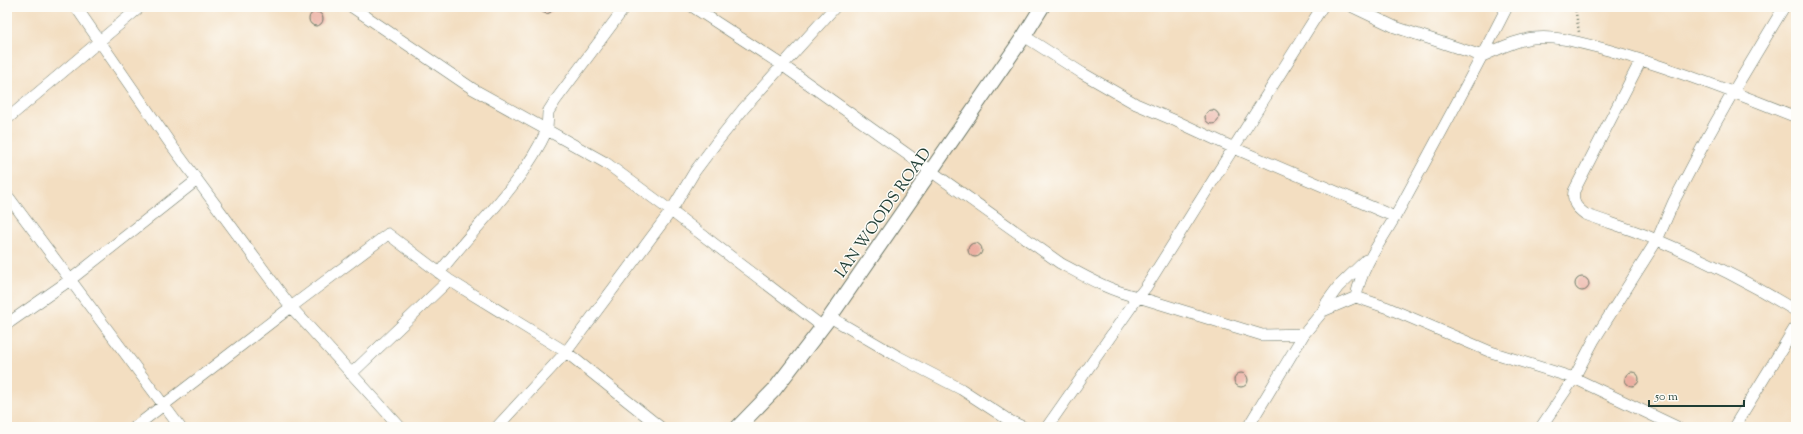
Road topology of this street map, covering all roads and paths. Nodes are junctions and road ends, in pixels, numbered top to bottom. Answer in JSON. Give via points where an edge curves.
{"nodes":[{"id":1,"x":76,"y":7,"type":"edge"},
{"id":2,"x":140,"y":7,"type":"edge"},
{"id":3,"x":352,"y":7,"type":"edge"},
{"id":4,"x":625,"y":7,"type":"edge"},
{"id":5,"x":693,"y":7,"type":"edge"},
{"id":6,"x":835,"y":7,"type":"edge"},
{"id":7,"x":1042,"y":7,"type":"edge"},
{"id":8,"x":1322,"y":7,"type":"edge"},
{"id":9,"x":1353,"y":7,"type":"edge"},
{"id":10,"x":1507,"y":7,"type":"edge"},
{"id":11,"x":1575,"y":7,"type":"edge"},
{"id":12,"x":1784,"y":7,"type":"edge"},
{"id":13,"x":1024,"y":36,"type":"junction"},
{"id":14,"x":100,"y":40,"type":"junction"},
{"id":15,"x":1580,"y":42,"type":"junction"},
{"id":16,"x":1482,"y":56,"type":"junction"},
{"id":17,"x":1641,"y":60,"type":"junction"},
{"id":18,"x":782,"y":65,"type":"junction"},
{"id":19,"x":1732,"y":92,"type":"junction"},
{"id":20,"x":1796,"y":117,"type":"edge"},
{"id":21,"x":7,"y":119,"type":"edge"},
{"id":22,"x":547,"y":130,"type":"junction"},
{"id":23,"x":1234,"y":148,"type":"junction"},
{"id":24,"x":930,"y":172,"type":"junction"},
{"id":25,"x":198,"y":180,"type":"junction"},
{"id":26,"x":7,"y":195,"type":"edge"},
{"id":27,"x":671,"y":211,"type":"junction"},
{"id":28,"x":1395,"y":217,"type":"junction"},
{"id":29,"x":1657,"y":240,"type":"junction"},
{"id":30,"x":1370,"y":256,"type":"junction"},
{"id":31,"x":439,"y":273,"type":"junction"},
{"id":32,"x":70,"y":280,"type":"junction"},
{"id":33,"x":450,"y":280,"type":"junction"},
{"id":34,"x":1138,"y":297,"type":"junction"},
{"id":35,"x":1356,"y":297,"type":"junction"},
{"id":36,"x":290,"y":307,"type":"junction"},
{"id":37,"x":1323,"y":311,"type":"junction"},
{"id":38,"x":1796,"y":311,"type":"edge"},
{"id":39,"x":826,"y":322,"type":"junction"},
{"id":40,"x":7,"y":324,"type":"edge"},
{"id":41,"x":1796,"y":326,"type":"edge"},
{"id":42,"x":1304,"y":334,"type":"junction"},
{"id":43,"x":566,"y":352,"type":"junction"},
{"id":44,"x":351,"y":374,"type":"junction"},
{"id":45,"x":1574,"y":378,"type":"junction"},
{"id":46,"x":164,"y":406,"type":"junction"},
{"id":47,"x":135,"y":427,"type":"edge"},
{"id":48,"x":180,"y":427,"type":"edge"},
{"id":49,"x":400,"y":427,"type":"edge"},
{"id":50,"x":497,"y":427,"type":"edge"},
{"id":51,"x":660,"y":427,"type":"edge"},
{"id":52,"x":738,"y":427,"type":"edge"},
{"id":53,"x":1023,"y":427,"type":"edge"},
{"id":54,"x":1047,"y":427,"type":"edge"},
{"id":55,"x":1248,"y":427,"type":"edge"},
{"id":56,"x":1541,"y":427,"type":"edge"},
{"id":57,"x":1677,"y":427,"type":"edge"},
{"id":58,"x":1734,"y":427,"type":"edge"}],
"edges":[{"from":1,"to":14,"type":"street"},
{"from":2,"to":14,"type":"street"},
{"from":3,"to":22,"type":"street","via":[[473,89]]},
{"from":4,"to":22,"type":"street","via":[[554,101],[548,112]]},
{"from":5,"to":18,"type":"street"},
{"from":6,"to":18,"type":"street"},
{"from":7,"to":13,"type":"street","name":"IAN WOODS ROAD"},
{"from":8,"to":23,"type":"street"},
{"from":9,"to":16,"type":"street","via":[[1395,27]]},
{"from":10,"to":16,"type":"street"},
{"from":11,"to":15,"type":"path"},
{"from":12,"to":19,"type":"street"},
{"from":13,"to":23,"type":"street","via":[[1136,104]]},
{"from":13,"to":24,"type":"street","name":"IAN WOODS ROAD"},
{"from":14,"to":21,"type":"street"},
{"from":14,"to":25,"type":"street"},
{"from":15,"to":16,"type":"street","via":[[1560,38],[1534,38],[1510,44]]},
{"from":15,"to":17,"type":"street"},
{"from":16,"to":28,"type":"street"},
{"from":17,"to":19,"type":"street"},
{"from":17,"to":29,"type":"street","via":[[1574,191],[1573,199],[1576,206],[1585,214]]},
{"from":18,"to":24,"type":"street"},
{"from":18,"to":27,"type":"street","via":[[716,143],[695,171]]},
{"from":19,"to":20,"type":"street"},
{"from":19,"to":29,"type":"street","via":[[1677,195]]},
{"from":22,"to":27,"type":"street","via":[[606,163]]},
{"from":22,"to":31,"type":"street","via":[[540,145],[493,210]]},
{"from":23,"to":28,"type":"street"},
{"from":23,"to":34,"type":"street"},
{"from":24,"to":34,"type":"street","via":[[1060,263],[1095,283]]},
{"from":24,"to":39,"type":"street","name":"IAN WOODS ROAD"},
{"from":25,"to":32,"type":"street"},
{"from":25,"to":36,"type":"street"},
{"from":26,"to":32,"type":"street"},
{"from":27,"to":39,"type":"street"},
{"from":27,"to":43,"type":"street"},
{"from":28,"to":30,"type":"street"},
{"from":29,"to":38,"type":"street","via":[[1750,284]]},
{"from":29,"to":45,"type":"street","via":[[1598,334]]},
{"from":30,"to":35,"type":"street","via":[[1358,284]]},
{"from":30,"to":37,"type":"street","via":[[1338,288]]},
{"from":31,"to":33,"type":"street"},
{"from":31,"to":36,"type":"street","via":[[388,234]]},
{"from":32,"to":40,"type":"street"},
{"from":32,"to":46,"type":"street"},
{"from":33,"to":43,"type":"street"},
{"from":33,"to":44,"type":"street"},
{"from":34,"to":42,"type":"street","via":[[1262,334]]},
{"from":34,"to":54,"type":"street"},
{"from":35,"to":37,"type":"street"},
{"from":35,"to":45,"type":"street","via":[[1491,352]]},
{"from":36,"to":44,"type":"street"},
{"from":36,"to":46,"type":"street"},
{"from":37,"to":42,"type":"street"},
{"from":39,"to":52,"type":"street","name":"IAN WOODS ROAD","via":[[774,390]]},
{"from":39,"to":53,"type":"street","via":[[961,389]]},
{"from":41,"to":58,"type":"street"},
{"from":42,"to":55,"type":"street"},
{"from":43,"to":50,"type":"street"},
{"from":43,"to":51,"type":"street"},
{"from":44,"to":49,"type":"street"},
{"from":45,"to":56,"type":"street"},
{"from":45,"to":57,"type":"street"},
{"from":46,"to":47,"type":"street"},
{"from":46,"to":48,"type":"street"}]}
